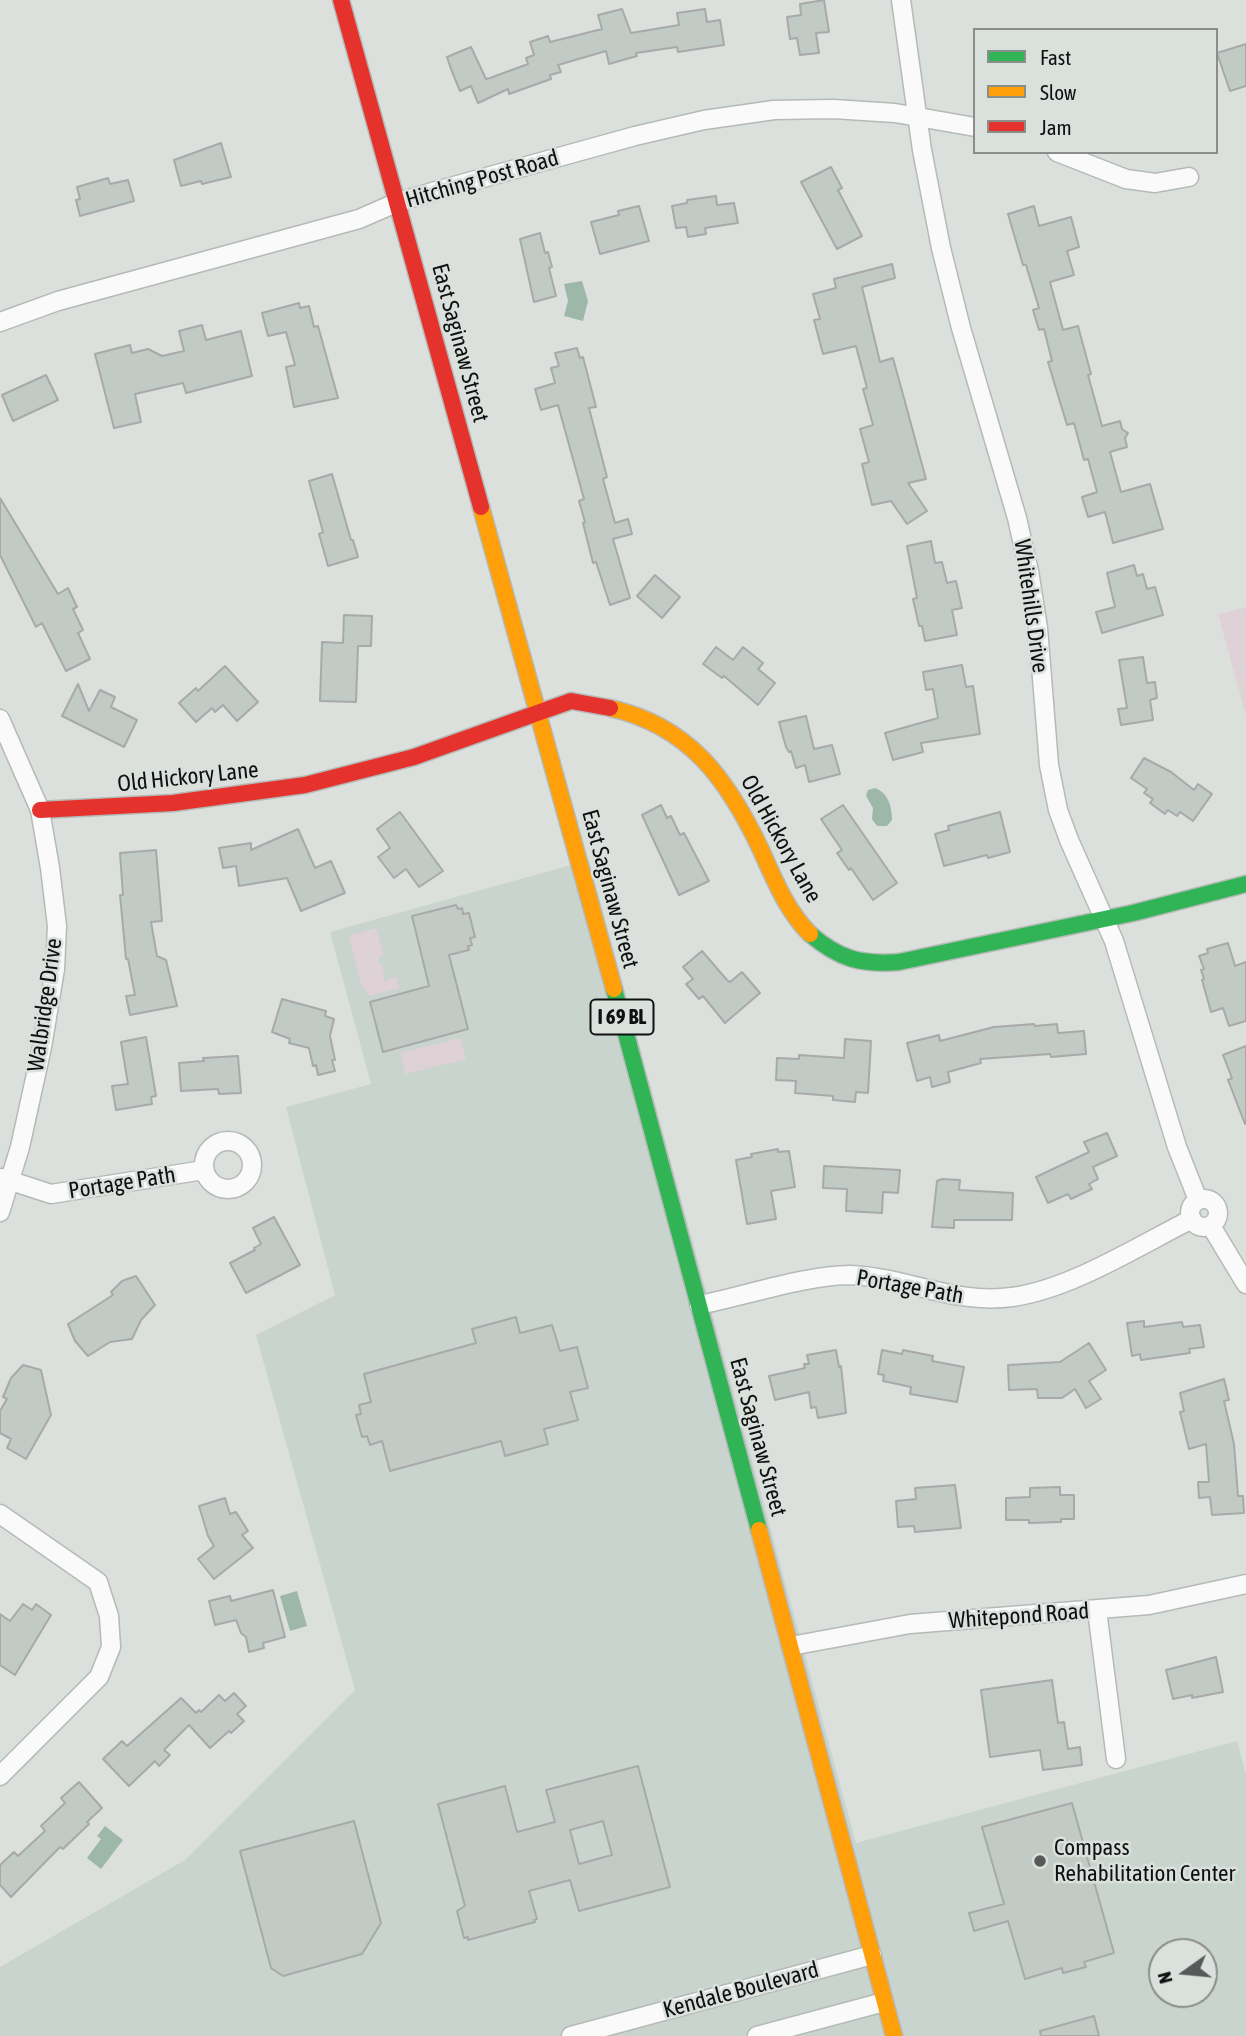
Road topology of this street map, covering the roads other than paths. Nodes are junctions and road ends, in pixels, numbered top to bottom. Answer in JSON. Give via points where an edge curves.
{"nodes":[{"id":1,"x":341,"y":0,"type":"edge"},
{"id":2,"x":901,"y":0,"type":"edge"},
{"id":3,"x":918,"y":118,"type":"junction"},
{"id":4,"x":973,"y":127,"type":"edge"},
{"id":5,"x":1062,"y":154,"type":"edge"},
{"id":6,"x":1189,"y":177,"type":"dead end"},
{"id":7,"x":398,"y":202,"type":"junction"},
{"id":8,"x":0,"y":323,"type":"edge"},
{"id":9,"x":539,"y":713,"type":"junction"},
{"id":10,"x":0,"y":719,"type":"edge"},
{"id":11,"x":40,"y":810,"type":"junction"},
{"id":12,"x":1246,"y":884,"type":"edge"},
{"id":13,"x":1105,"y":918,"type":"junction"},
{"id":14,"x":204,"y":1170,"type":"dead end"},
{"id":15,"x":6,"y":1179,"type":"edge"},
{"id":16,"x":1198,"y":1200,"type":"junction"},
{"id":17,"x":0,"y":1212,"type":"edge"},
{"id":18,"x":1192,"y":1219,"type":"junction"},
{"id":19,"x":1211,"y":1226,"type":"junction"},
{"id":20,"x":1246,"y":1284,"type":"edge"},
{"id":21,"x":699,"y":1305,"type":"junction"},
{"id":22,"x":0,"y":1514,"type":"edge"},
{"id":23,"x":1246,"y":1584,"type":"edge"},
{"id":24,"x":1097,"y":1610,"type":"junction"},
{"id":25,"x":791,"y":1646,"type":"junction"},
{"id":26,"x":1116,"y":1759,"type":"dead end"},
{"id":27,"x":0,"y":1776,"type":"edge"},
{"id":28,"x":872,"y":1955,"type":"junction"},
{"id":29,"x":884,"y":2002,"type":"junction"},
{"id":30,"x":571,"y":2036,"type":"edge"},
{"id":31,"x":757,"y":2036,"type":"edge"},
{"id":32,"x":894,"y":2036,"type":"edge"}],
"edges":[{"from":1,"to":7,"type":"main road","name":"East Saginaw Street","number":"I 69 BL"},
{"from":2,"to":3,"type":"street","name":"Whitehills Drive"},
{"from":3,"to":4,"type":"street","name":"Hitching Post Road"},
{"from":3,"to":7,"type":"street","name":"Hitching Post Road","via":[[833,109],[774,110],[704,120]]},
{"from":3,"to":13,"type":"street","name":"Whitehills Drive","via":[[941,248],[1029,570],[1049,765],[1058,810]]},
{"from":5,"to":6,"type":"street","via":[[1126,178],[1155,183]]},
{"from":7,"to":8,"type":"street","name":"Hitching Post Road","via":[[359,219],[58,301]]},
{"from":7,"to":9,"type":"main road","name":"East Saginaw Street","number":"I 69 BL"},
{"from":9,"to":11,"type":"main road","name":"Old Hickory Lane","via":[[388,765],[274,791],[157,806]]},
{"from":9,"to":13,"type":"main road","name":"Old Hickory Lane","via":[[571,701],[590,702],[654,723],[685,743],[727,784],[792,912],[823,946],[851,960],[910,961]]},
{"from":9,"to":21,"type":"main road","name":"East Saginaw Street","number":"I 69 BL"},
{"from":10,"to":11,"type":"street","name":"Walbridge Drive"},
{"from":11,"to":15,"type":"street","name":"Walbridge Drive","via":[[57,926],[55,969],[41,1047]]},
{"from":12,"to":13,"type":"main road","name":"Old Hickory Lane"},
{"from":13,"to":16,"type":"street","name":"Whitehills Drive"},
{"from":14,"to":15,"type":"street","name":"Portage Path","via":[[51,1194]]},
{"from":15,"to":17,"type":"street","name":"Walbridge Drive"},
{"from":16,"to":18,"type":"street","via":[[1190,1210]]},
{"from":16,"to":19,"type":"street","name":"Whitehills Drive","via":[[1216,1206],[1218,1215]]},
{"from":18,"to":19,"type":"street","via":[[1198,1226]]},
{"from":18,"to":21,"type":"street","name":"Portage Path","via":[[1095,1269],[1014,1297],[956,1297],[850,1275]]},
{"from":19,"to":20,"type":"street","name":"Whitehills Drive"},
{"from":21,"to":25,"type":"main road","name":"East Saginaw Street","number":"I 69 BL"},
{"from":22,"to":27,"type":"street","via":[[98,1582],[110,1616],[111,1647],[99,1677]]},
{"from":23,"to":24,"type":"street","name":"Whitepond Road","via":[[1149,1605]]},
{"from":24,"to":25,"type":"street","name":"Whitepond Road","via":[[910,1624]]},
{"from":24,"to":26,"type":"street"},
{"from":25,"to":28,"type":"main road","name":"East Saginaw Street","number":"I 69 BL"},
{"from":28,"to":29,"type":"main road","name":"East Saginaw Street","number":"I 69 BL"},
{"from":28,"to":30,"type":"street","name":"Kendale Boulevard"},
{"from":29,"to":31,"type":"street"},
{"from":29,"to":32,"type":"main road","name":"East Saginaw Street","number":"I 69 BL"}]}
